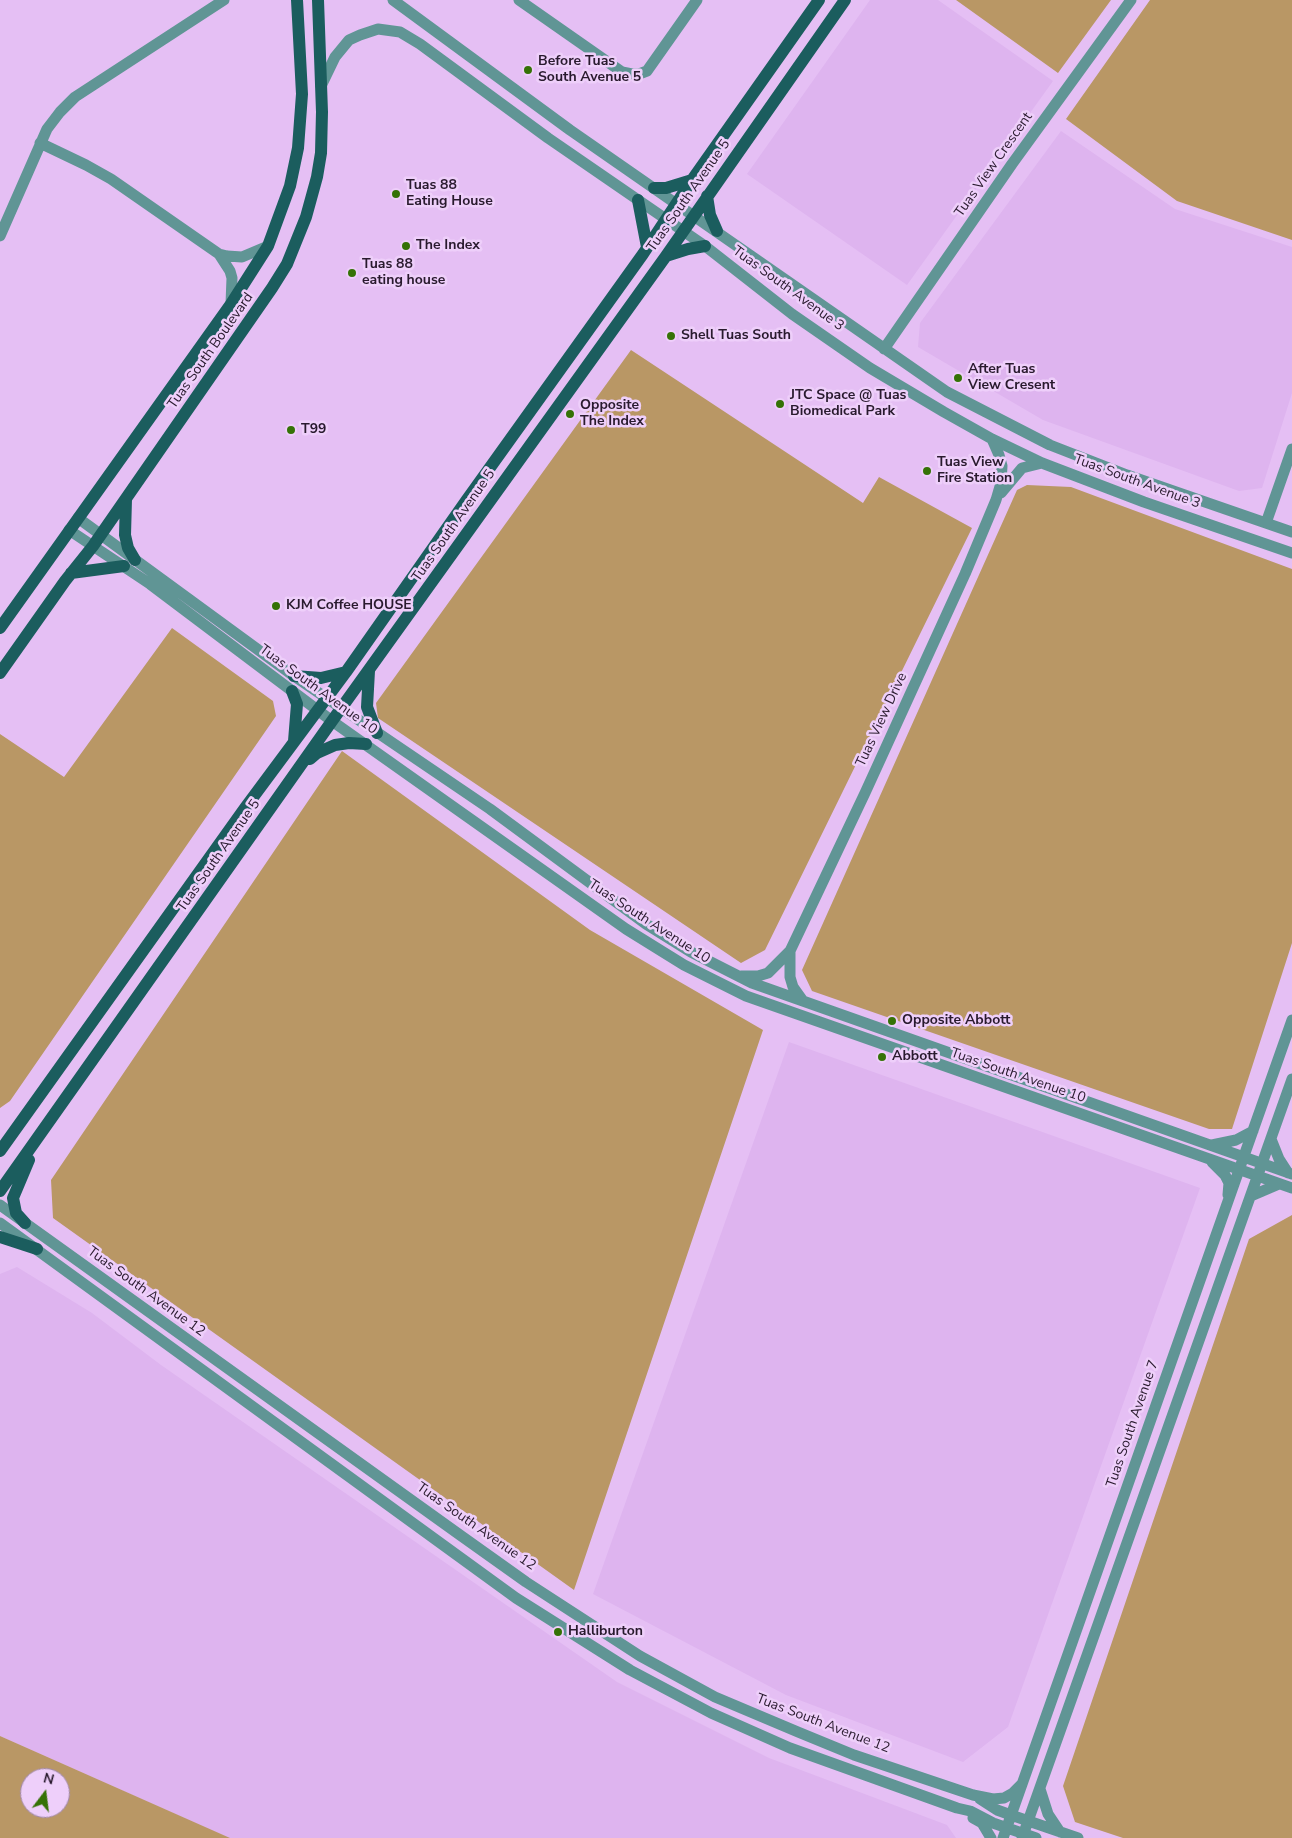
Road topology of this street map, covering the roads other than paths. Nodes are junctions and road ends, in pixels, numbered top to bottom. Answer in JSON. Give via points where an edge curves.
{"nodes":[{"id":1,"x":224,"y":0,"type":"edge"},
{"id":2,"x":318,"y":0,"type":"edge"},
{"id":3,"x":394,"y":0,"type":"edge"},
{"id":4,"x":520,"y":0,"type":"edge"},
{"id":5,"x":697,"y":0,"type":"edge"},
{"id":6,"x":819,"y":0,"type":"edge"},
{"id":7,"x":845,"y":0,"type":"edge"},
{"id":8,"x":1131,"y":0,"type":"edge"},
{"id":9,"x":296,"y":1,"type":"edge"},
{"id":10,"x":320,"y":88,"type":"junction"},
{"id":11,"x":40,"y":143,"type":"junction"},
{"id":12,"x":692,"y":180,"type":"junction"},
{"id":13,"x":654,"y":188,"type":"junction"},
{"id":14,"x":707,"y":196,"type":"junction"},
{"id":15,"x":638,"y":200,"type":"junction"},
{"id":16,"x":677,"y":202,"type":"junction"},
{"id":17,"x":694,"y":215,"type":"junction"},
{"id":18,"x":665,"y":219,"type":"junction"},
{"id":19,"x":683,"y":231,"type":"junction"},
{"id":20,"x":717,"y":231,"type":"junction"},
{"id":21,"x":0,"y":236,"type":"edge"},
{"id":22,"x":268,"y":246,"type":"junction"},
{"id":23,"x":705,"y":246,"type":"junction"},
{"id":24,"x":647,"y":247,"type":"junction"},
{"id":25,"x":219,"y":254,"type":"junction"},
{"id":26,"x":666,"y":256,"type":"junction"},
{"id":27,"x":231,"y":304,"type":"junction"},
{"id":28,"x":884,"y":349,"type":"junction"},
{"id":29,"x":947,"y":392,"type":"junction"},
{"id":30,"x":944,"y":412,"type":"junction"},
{"id":31,"x":992,"y":438,"type":"junction"},
{"id":32,"x":1292,"y":449,"type":"edge"},
{"id":33,"x":1042,"y":463,"type":"junction"},
{"id":34,"x":126,"y":499,"type":"junction"},
{"id":35,"x":996,"y":500,"type":"junction"},
{"id":36,"x":78,"y":518,"type":"junction"},
{"id":37,"x":1266,"y":523,"type":"junction"},
{"id":38,"x":69,"y":530,"type":"junction"},
{"id":39,"x":1292,"y":532,"type":"edge"},
{"id":40,"x":100,"y":535,"type":"junction"},
{"id":41,"x":93,"y":546,"type":"junction"},
{"id":42,"x":1292,"y":553,"type":"edge"},
{"id":43,"x":136,"y":560,"type":"junction"},
{"id":44,"x":124,"y":566,"type":"junction"},
{"id":45,"x":71,"y":573,"type":"junction"},
{"id":46,"x":0,"y":628,"type":"edge"},
{"id":47,"x":369,"y":671,"type":"junction"},
{"id":48,"x":346,"y":672,"type":"junction"},
{"id":49,"x":0,"y":673,"type":"edge"},
{"id":50,"x":294,"y":676,"type":"junction"},
{"id":51,"x":292,"y":691,"type":"junction"},
{"id":52,"x":326,"y":698,"type":"junction"},
{"id":53,"x":342,"y":708,"type":"junction"},
{"id":54,"x":317,"y":709,"type":"junction"},
{"id":55,"x":332,"y":721,"type":"junction"},
{"id":56,"x":376,"y":733,"type":"junction"},
{"id":57,"x":294,"y":741,"type":"junction"},
{"id":58,"x":366,"y":744,"type":"junction"},
{"id":59,"x":301,"y":766,"type":"junction"},
{"id":60,"x":790,"y":951,"type":"junction"},
{"id":61,"x":738,"y":976,"type":"junction"},
{"id":62,"x":803,"y":1001,"type":"junction"},
{"id":63,"x":1292,"y":1020,"type":"edge"},
{"id":64,"x":1292,"y":1079,"type":"edge"},
{"id":65,"x":1253,"y":1131,"type":"junction"},
{"id":66,"x":38,"y":1139,"type":"junction"},
{"id":67,"x":1271,"y":1139,"type":"junction"},
{"id":68,"x":1210,"y":1145,"type":"junction"},
{"id":69,"x":0,"y":1151,"type":"edge"},
{"id":70,"x":1244,"y":1157,"type":"junction"},
{"id":71,"x":1208,"y":1158,"type":"junction"},
{"id":72,"x":1262,"y":1164,"type":"junction"},
{"id":73,"x":1239,"y":1169,"type":"junction"},
{"id":74,"x":1290,"y":1173,"type":"edge"},
{"id":75,"x":1258,"y":1176,"type":"junction"},
{"id":76,"x":1280,"y":1184,"type":"junction"},
{"id":77,"x":1292,"y":1188,"type":"edge"},
{"id":78,"x":0,"y":1191,"type":"edge"},
{"id":79,"x":1251,"y":1196,"type":"junction"},
{"id":80,"x":1227,"y":1204,"type":"junction"},
{"id":81,"x":0,"y":1205,"type":"edge"},
{"id":82,"x":0,"y":1223,"type":"edge"},
{"id":83,"x":25,"y":1223,"type":"junction"},
{"id":84,"x":0,"y":1237,"type":"edge"},
{"id":85,"x":37,"y":1250,"type":"junction"},
{"id":86,"x":1022,"y":1784,"type":"junction"},
{"id":87,"x":1040,"y":1789,"type":"junction"},
{"id":88,"x":975,"y":1796,"type":"junction"},
{"id":89,"x":957,"y":1808,"type":"junction"},
{"id":90,"x":970,"y":1811,"type":"junction"},
{"id":91,"x":1011,"y":1816,"type":"junction"},
{"id":92,"x":1028,"y":1821,"type":"junction"},
{"id":93,"x":1060,"y":1832,"type":"junction"},
{"id":94,"x":1005,"y":1833,"type":"edge"},
{"id":95,"x":1023,"y":1836,"type":"edge"},
{"id":96,"x":991,"y":1838,"type":"edge"},
{"id":97,"x":1036,"y":1838,"type":"edge"},
{"id":98,"x":1078,"y":1838,"type":"edge"}],
"edges":[{"from":1,"to":11,"type":"street","via":[[75,97],[53,120]]},
{"from":2,"to":10,"type":"main road","name":"Tuas South Boulevard"},
{"from":3,"to":13,"type":"street","name":"Tuas South Avenue 3"},
{"from":4,"to":5,"type":"street","via":[[622,72],[639,74],[647,71]]},
{"from":6,"to":12,"type":"main road","name":"Tuas South Avenue 5"},
{"from":7,"to":14,"type":"main road","name":"Tuas South Avenue 5"},
{"from":8,"to":28,"type":"street","name":"Tuas View Crescent"},
{"from":9,"to":22,"type":"main road","name":"Tuas South Boulevard","via":[[302,94],[298,148],[290,186]]},
{"from":10,"to":15,"type":"street","name":"Tuas South Avenue 3","via":[[335,57],[349,40],[378,29],[400,32]]},
{"from":10,"to":34,"type":"main road","name":"Tuas South Boulevard","via":[[321,153],[317,177],[306,217],[287,264]]},
{"from":11,"to":21,"type":"street"},
{"from":11,"to":25,"type":"street","via":[[111,179]]},
{"from":12,"to":13,"type":"main road"},
{"from":12,"to":16,"type":"main road","name":"Tuas South Avenue 5"},
{"from":13,"to":16,"type":"street","name":"Tuas South Avenue 3"},
{"from":14,"to":17,"type":"main road","name":"Tuas South Avenue 5"},
{"from":14,"to":20,"type":"main road"},
{"from":15,"to":18,"type":"street","name":"Tuas South Avenue 3"},
{"from":15,"to":24,"type":"main road"},
{"from":16,"to":17,"type":"street","name":"Tuas South Avenue 3"},
{"from":16,"to":18,"type":"main road","name":"Tuas South Avenue 5"},
{"from":17,"to":19,"type":"main road","name":"Tuas South Avenue 5"},
{"from":17,"to":20,"type":"street","name":"Tuas South Avenue 3"},
{"from":18,"to":19,"type":"street","name":"Tuas South Avenue 3"},
{"from":18,"to":24,"type":"main road","name":"Tuas South Avenue 5"},
{"from":19,"to":23,"type":"street","name":"Tuas South Avenue 3"},
{"from":19,"to":26,"type":"main road","name":"Tuas South Avenue 5"},
{"from":20,"to":28,"type":"street","name":"Tuas South Avenue 3"},
{"from":22,"to":25,"type":"street","via":[[242,257]]},
{"from":22,"to":27,"type":"main road","name":"Tuas South Boulevard"},
{"from":23,"to":26,"type":"main road"},
{"from":23,"to":30,"type":"street","name":"Tuas South Avenue 3","via":[[792,314],[870,368]]},
{"from":24,"to":48,"type":"main road","name":"Tuas South Avenue 5"},
{"from":25,"to":27,"type":"street","via":[[232,278]]},
{"from":26,"to":47,"type":"main road","name":"Tuas South Avenue 5"},
{"from":27,"to":36,"type":"main road","name":"Tuas South Boulevard"},
{"from":28,"to":29,"type":"street","name":"Tuas South Avenue 3"},
{"from":29,"to":30,"type":"street","via":[[949,400]]},
{"from":29,"to":37,"type":"street","name":"Tuas South Avenue 3","via":[[1050,445]]},
{"from":30,"to":31,"type":"street","name":"Tuas South Avenue 3"},
{"from":31,"to":33,"type":"street","name":"Tuas South Avenue 3"},
{"from":31,"to":35,"type":"street","name":"Tuas View Drive","via":[[1002,466]]},
{"from":32,"to":37,"type":"street"},
{"from":33,"to":35,"type":"street","name":"Tuas View Drive","via":[[1022,468]]},
{"from":33,"to":42,"type":"street","name":"Tuas South Avenue 3"},
{"from":34,"to":40,"type":"main road","name":"Tuas South Boulevard"},
{"from":34,"to":43,"type":"main road","via":[[125,535]]},
{"from":35,"to":60,"type":"street","name":"Tuas View Drive","via":[[965,574]]},
{"from":36,"to":38,"type":"main road","name":"Tuas South Boulevard"},
{"from":36,"to":40,"type":"street","name":"Tuas South Avenue 10"},
{"from":37,"to":39,"type":"street","name":"Tuas South Avenue 3"},
{"from":38,"to":41,"type":"street","name":"Tuas South Avenue 10"},
{"from":38,"to":46,"type":"main road","name":"Tuas South Boulevard"},
{"from":40,"to":41,"type":"main road","name":"Tuas South Boulevard"},
{"from":40,"to":43,"type":"street","name":"Tuas South Avenue 10"},
{"from":41,"to":44,"type":"street","name":"Tuas South Avenue 10"},
{"from":41,"to":45,"type":"main road","name":"Tuas South Boulevard"},
{"from":43,"to":50,"type":"street","name":"Tuas South Avenue 10"},
{"from":44,"to":45,"type":"main road"},
{"from":44,"to":51,"type":"street","name":"Tuas South Avenue 10"},
{"from":45,"to":49,"type":"main road","name":"Tuas South Boulevard"},
{"from":47,"to":53,"type":"main road","name":"Tuas South Avenue 5"},
{"from":47,"to":56,"type":"main road","via":[[367,708]]},
{"from":48,"to":50,"type":"main road","via":[[321,678]]},
{"from":48,"to":52,"type":"main road","name":"Tuas South Avenue 5"},
{"from":50,"to":52,"type":"street","name":"Tuas South Avenue 10"},
{"from":51,"to":54,"type":"street","name":"Tuas South Avenue 10"},
{"from":51,"to":57,"type":"main road","via":[[297,706]]},
{"from":52,"to":53,"type":"street","name":"Tuas South Avenue 10"},
{"from":52,"to":54,"type":"main road","name":"Tuas South Avenue 5"},
{"from":53,"to":55,"type":"main road","name":"Tuas South Avenue 5"},
{"from":53,"to":56,"type":"street","name":"Tuas South Avenue 10"},
{"from":54,"to":55,"type":"street","name":"Tuas South Avenue 10"},
{"from":54,"to":57,"type":"main road","name":"Tuas South Avenue 5"},
{"from":55,"to":58,"type":"street","name":"Tuas South Avenue 10"},
{"from":55,"to":59,"type":"main road","name":"Tuas South Avenue 5"},
{"from":56,"to":61,"type":"street","name":"Tuas South Avenue 10","via":[[490,809],[646,924]]},
{"from":57,"to":69,"type":"main road","name":"Tuas South Avenue 5"},
{"from":58,"to":59,"type":"main road","via":[[335,745]]},
{"from":58,"to":71,"type":"street","name":"Tuas South Avenue 10","via":[[626,928],[684,965],[746,996]]},
{"from":59,"to":66,"type":"main road","name":"Tuas South Avenue 5"},
{"from":60,"to":61,"type":"street","name":"Tuas View Drive","via":[[768,973]]},
{"from":60,"to":62,"type":"street","name":"Tuas View Drive","via":[[790,977]]},
{"from":61,"to":62,"type":"street","name":"Tuas South Avenue 10"},
{"from":62,"to":68,"type":"street","name":"Tuas South Avenue 10"},
{"from":63,"to":65,"type":"street","name":"Tuas South Avenue 7"},
{"from":64,"to":67,"type":"street"},
{"from":65,"to":68,"type":"street","via":[[1236,1140]]},
{"from":65,"to":70,"type":"street","name":"Tuas South Avenue 7"},
{"from":66,"to":78,"type":"main road","name":"Tuas South Avenue 5"},
{"from":66,"to":83,"type":"main road","via":[[13,1198],[16,1213]]},
{"from":67,"to":72,"type":"street"},
{"from":67,"to":74,"type":"street","via":[[1279,1159]]},
{"from":68,"to":70,"type":"street","name":"Tuas South Avenue 10"},
{"from":70,"to":72,"type":"street","name":"Tuas South Avenue 10"},
{"from":70,"to":73,"type":"street","name":"Tuas South Avenue 7"},
{"from":71,"to":73,"type":"street","name":"Tuas South Avenue 10"},
{"from":71,"to":80,"type":"street","via":[[1229,1183]]},
{"from":72,"to":74,"type":"street","name":"Tuas South Avenue 10"},
{"from":72,"to":75,"type":"street"},
{"from":73,"to":75,"type":"street","name":"Tuas South Avenue 10"},
{"from":73,"to":80,"type":"street","name":"Tuas South Avenue 7"},
{"from":75,"to":76,"type":"street","name":"Tuas South Avenue 10"},
{"from":75,"to":79,"type":"street"},
{"from":76,"to":77,"type":"street","name":"Tuas South Avenue 10"},
{"from":76,"to":79,"type":"street"},
{"from":79,"to":87,"type":"street"},
{"from":80,"to":86,"type":"street","name":"Tuas South Avenue 7"},
{"from":81,"to":83,"type":"street","name":"Tuas South Avenue 12"},
{"from":82,"to":85,"type":"street"},
{"from":83,"to":88,"type":"street","name":"Tuas South Avenue 12","via":[[504,1566],[640,1656],[715,1697],[798,1732],[854,1755]]},
{"from":84,"to":85,"type":"main road"},
{"from":85,"to":89,"type":"street","via":[[502,1588],[630,1670],[790,1748]]},
{"from":86,"to":88,"type":"street","via":[[1004,1798]]},
{"from":86,"to":91,"type":"street","name":"Tuas South Avenue 7"},
{"from":87,"to":92,"type":"street"},
{"from":87,"to":93,"type":"street","via":[[1048,1814]]},
{"from":88,"to":90,"type":"street","via":[[975,1808]]},
{"from":88,"to":91,"type":"street","name":"Tuas South Avenue 12"},
{"from":89,"to":90,"type":"street"},
{"from":89,"to":96,"type":"street","via":[[982,1823]]},
{"from":90,"to":94,"type":"street"},
{"from":91,"to":92,"type":"street","name":"Tuas South Avenue 12"},
{"from":91,"to":94,"type":"street","name":"Tuas South Avenue 7"},
{"from":92,"to":93,"type":"street","name":"Tuas South Avenue 12"},
{"from":92,"to":95,"type":"street"},
{"from":93,"to":98,"type":"street","name":"Tuas South Avenue 12"},
{"from":94,"to":95,"type":"street"},
{"from":95,"to":97,"type":"street"}]}
